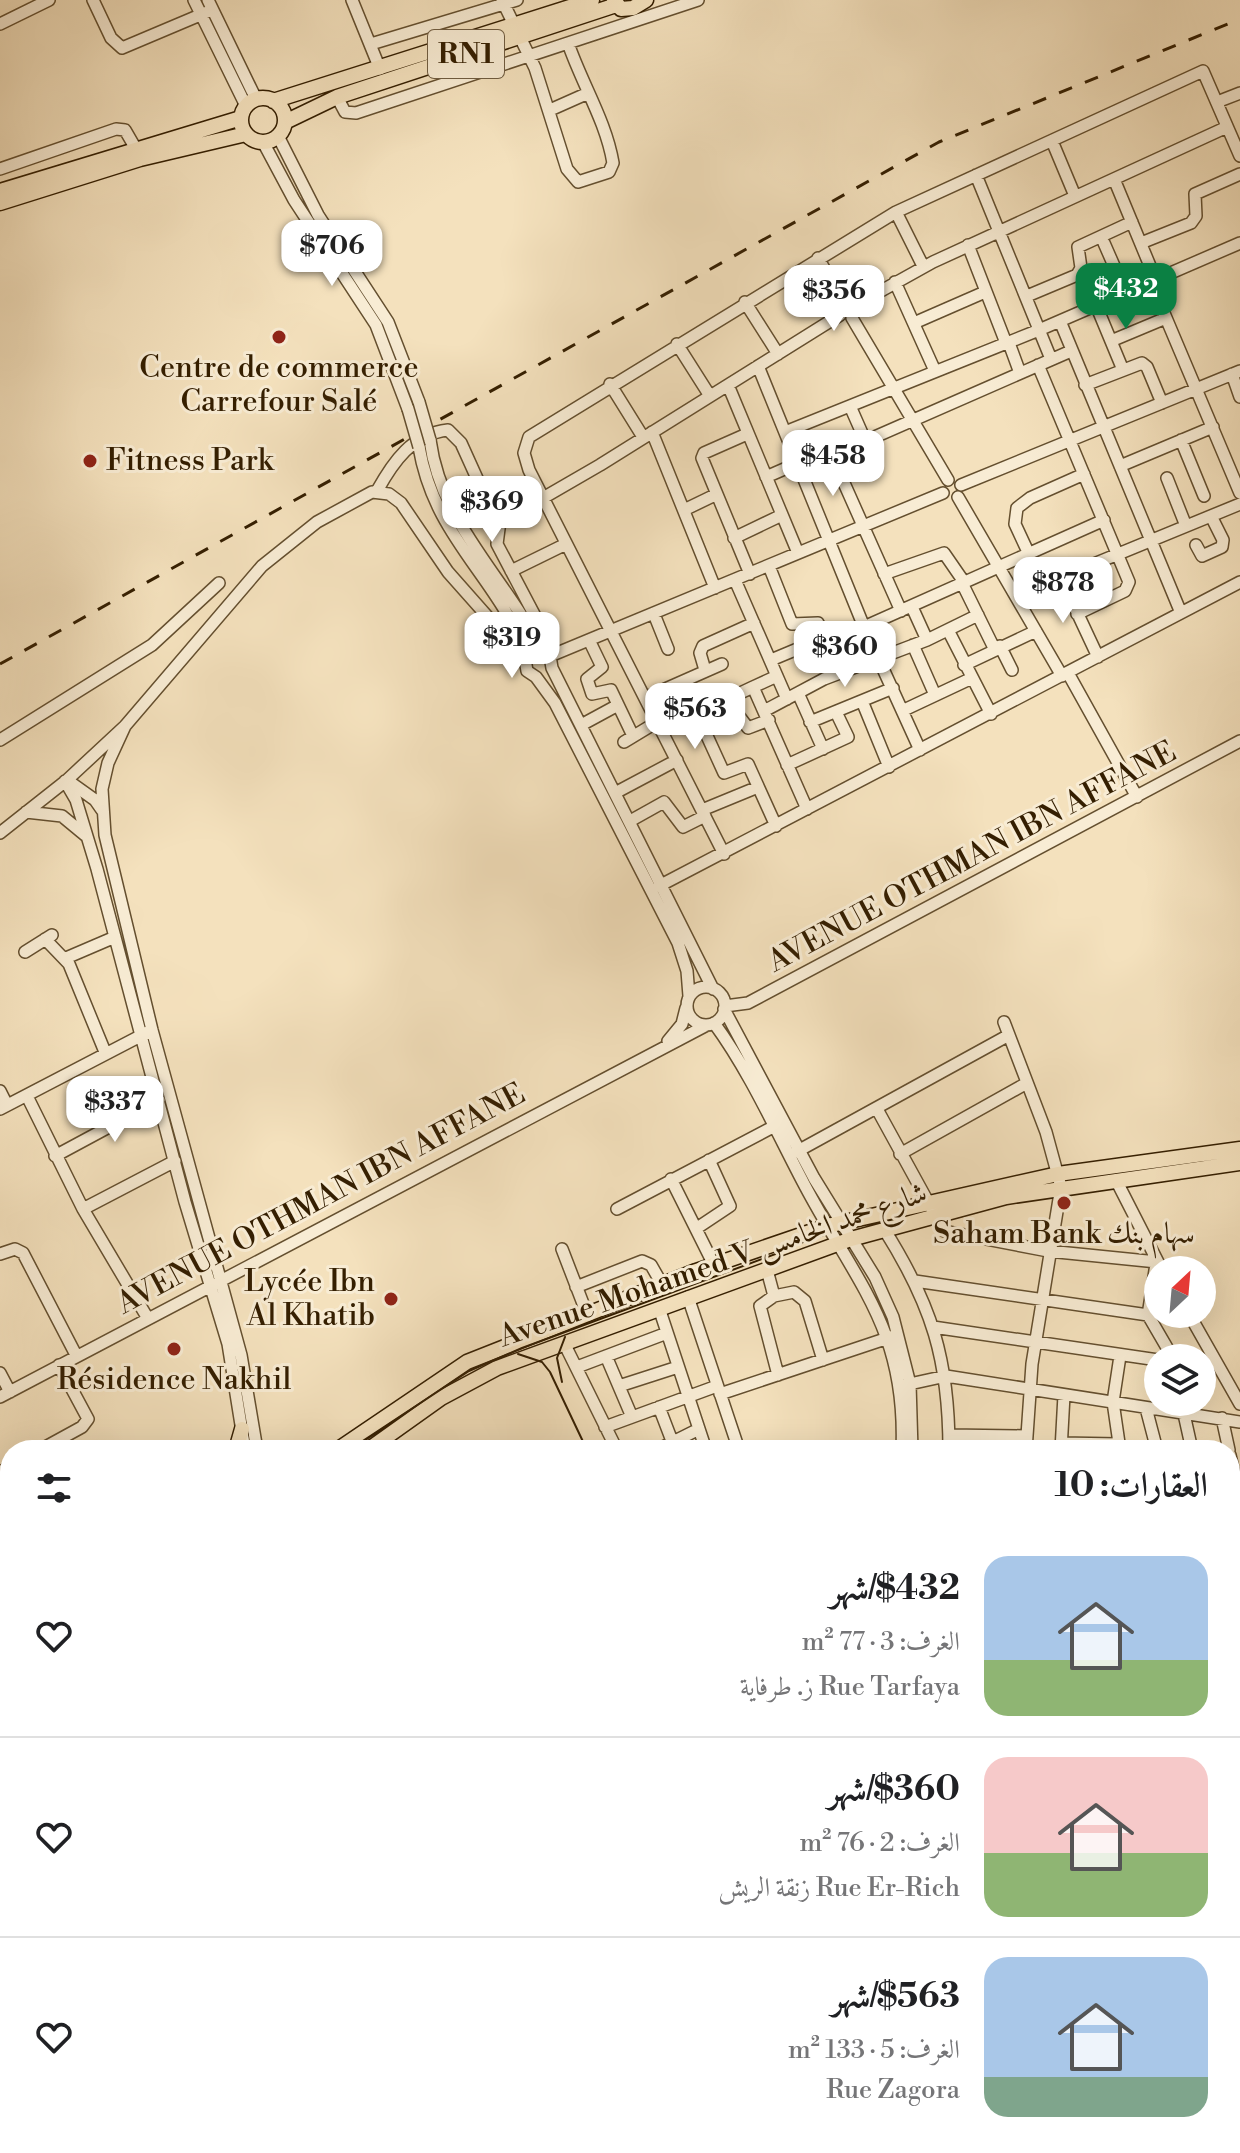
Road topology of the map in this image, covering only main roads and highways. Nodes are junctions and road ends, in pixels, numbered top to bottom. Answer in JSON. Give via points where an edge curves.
{"nodes":[{"id":1,"x":592,"y":0,"type":"edge"},
{"id":2,"x":630,"y":6,"type":"edge"},
{"id":3,"x":517,"y":30,"type":"junction"},
{"id":4,"x":273,"y":101,"type":"junction"},
{"id":5,"x":248,"y":108,"type":"junction"},
{"id":6,"x":282,"y":129,"type":"junction"},
{"id":7,"x":246,"y":134,"type":"junction"},
{"id":8,"x":0,"y":191,"type":"edge"},
{"id":9,"x":0,"y":203,"type":"edge"},
{"id":10,"x":1240,"y":1149,"type":"edge"},
{"id":11,"x":1240,"y":1163,"type":"edge"},
{"id":12,"x":1060,"y":1181,"type":"junction"},
{"id":13,"x":930,"y":1208,"type":"junction"},
{"id":14,"x":242,"y":1429,"type":"road end"},
{"id":15,"x":239,"y":1440,"type":"edge"},
{"id":16,"x":351,"y":1440,"type":"edge"},
{"id":17,"x":383,"y":1440,"type":"edge"}],
"edges":[{"from":1,"to":3,"type":"main road","number":"RN1"},
{"from":2,"to":3,"type":"main road","number":"RN1"},
{"from":3,"to":4,"type":"main road","number":"RN1"},
{"from":3,"to":6,"type":"main road","number":"RN1","via":[[337,97]]},
{"from":4,"to":5,"type":"main road","number":"RN1"},
{"from":4,"to":6,"type":"main road","via":[[282,110]]},
{"from":5,"to":7,"type":"main road"},
{"from":5,"to":8,"type":"main road","number":"RN1"},
{"from":6,"to":7,"type":"main road","number":"RN1","via":[[263,142]]},
{"from":7,"to":9,"type":"main road","via":[[140,159]]},
{"from":10,"to":12,"type":"main road","name":"Avenue Mohamed V شارع محمد الخامس"},
{"from":11,"to":12,"type":"main road","name":"Avenue Mohamed V شارع محمد الخامس","via":[[1116,1180]]},
{"from":12,"to":13,"type":"main road","name":"Avenue Mohamed V شارع محمد الخامس"},
{"from":13,"to":16,"type":"main road","name":"Avenue Mohamed V شارع محمد الخامس","via":[[834,1224],[587,1314],[452,1370]]},
{"from":13,"to":17,"type":"main road","name":"Avenue Mohamed V شارع محمد الخامس","via":[[471,1379]]},
{"from":14,"to":15,"type":"main road"}]}
